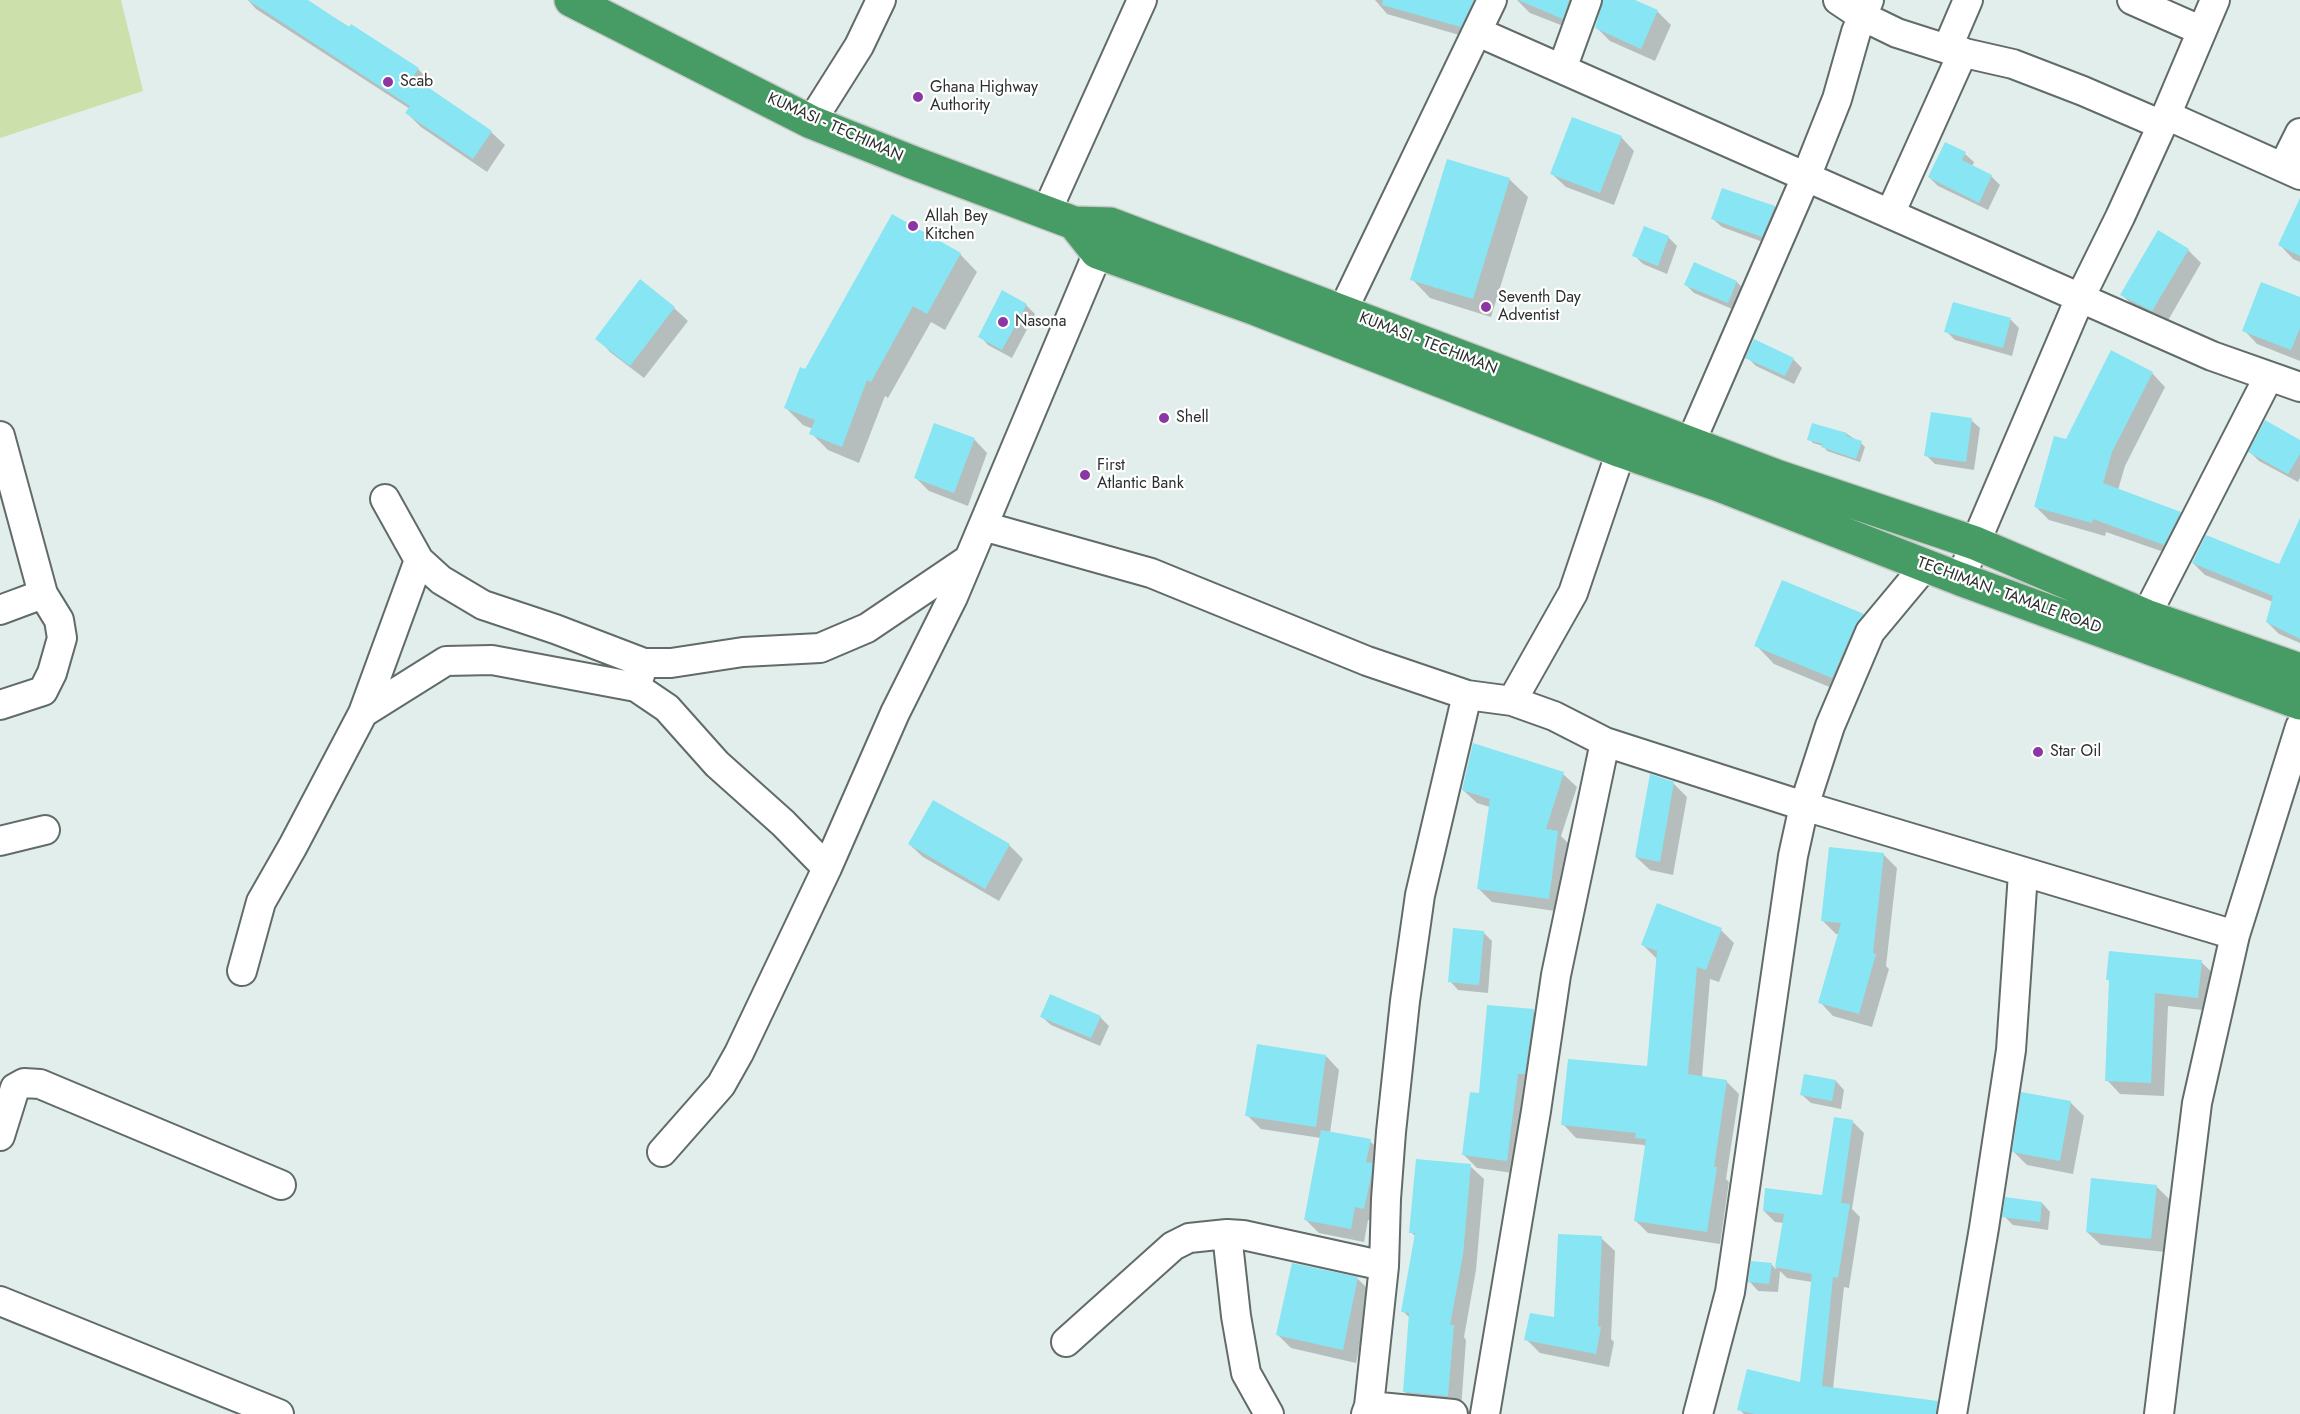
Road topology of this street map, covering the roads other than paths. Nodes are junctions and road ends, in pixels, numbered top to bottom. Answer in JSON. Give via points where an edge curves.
{"nodes":[{"id":1,"x":571,"y":0,"type":"edge"},
{"id":2,"x":881,"y":0,"type":"edge"},
{"id":3,"x":1142,"y":0,"type":"edge"},
{"id":4,"x":1492,"y":0,"type":"edge"},
{"id":5,"x":1587,"y":0,"type":"edge"},
{"id":6,"x":1838,"y":0,"type":"edge"},
{"id":7,"x":1968,"y":0,"type":"edge"},
{"id":8,"x":2132,"y":0,"type":"edge"},
{"id":9,"x":2215,"y":0,"type":"edge"},
{"id":10,"x":1866,"y":8,"type":"edge"},
{"id":11,"x":2200,"y":30,"type":"junction"},
{"id":12,"x":1478,"y":32,"type":"junction"},
{"id":13,"x":1955,"y":50,"type":"junction"},
{"id":14,"x":1562,"y":69,"type":"junction"},
{"id":15,"x":2164,"y":120,"type":"junction"},
{"id":16,"x":812,"y":122,"type":"junction"},
{"id":17,"x":2300,"y":133,"type":"edge"},
{"id":18,"x":2291,"y":171,"type":"edge"},
{"id":19,"x":1806,"y":177,"type":"junction"},
{"id":20,"x":1890,"y":214,"type":"junction"},
{"id":21,"x":1060,"y":218,"type":"junction"},
{"id":22,"x":1104,"y":238,"type":"junction"},
{"id":23,"x":2080,"y":298,"type":"junction"},
{"id":24,"x":1342,"y":312,"type":"junction"},
{"id":25,"x":2269,"y":376,"type":"junction"},
{"id":26,"x":2300,"y":387,"type":"edge"},
{"id":27,"x":0,"y":436,"type":"edge"},
{"id":28,"x":1690,"y":444,"type":"junction"},
{"id":29,"x":1621,"y":451,"type":"junction"},
{"id":30,"x":1779,"y":477,"type":"joint"},
{"id":31,"x":1719,"y":485,"type":"joint"},
{"id":32,"x":385,"y":499,"type":"dead end"},
{"id":33,"x":8,"y":501,"type":"edge"},
{"id":34,"x":983,"y":526,"type":"junction"},
{"id":35,"x":1975,"y":543,"type":"junction"},
{"id":36,"x":969,"y":559,"type":"junction"},
{"id":37,"x":419,"y":560,"type":"junction"},
{"id":38,"x":1925,"y":566,"type":"junction"},
{"id":39,"x":1960,"y":579,"type":"junction"},
{"id":40,"x":43,"y":594,"type":"junction"},
{"id":41,"x":0,"y":610,"type":"edge"},
{"id":42,"x":2146,"y":616,"type":"junction"},
{"id":43,"x":2175,"y":641,"type":"junction"},
{"id":44,"x":2300,"y":670,"type":"edge"},
{"id":45,"x":640,"y":675,"type":"junction"},
{"id":46,"x":1467,"y":695,"type":"junction"},
{"id":47,"x":1512,"y":701,"type":"junction"},
{"id":48,"x":2300,"y":703,"type":"edge"},
{"id":49,"x":0,"y":705,"type":"edge"},
{"id":50,"x":363,"y":713,"type":"junction"},
{"id":51,"x":2300,"y":727,"type":"edge"},
{"id":52,"x":1605,"y":742,"type":"junction"},
{"id":53,"x":1803,"y":806,"type":"junction"},
{"id":54,"x":45,"y":830,"type":"dead end"},
{"id":55,"x":0,"y":841,"type":"edge"},
{"id":56,"x":827,"y":868,"type":"junction"},
{"id":57,"x":2023,"y":873,"type":"junction"},
{"id":58,"x":2235,"y":935,"type":"junction"},
{"id":59,"x":242,"y":971,"type":"dead end"},
{"id":60,"x":0,"y":1136,"type":"edge"},
{"id":61,"x":662,"y":1152,"type":"dead end"},
{"id":62,"x":281,"y":1185,"type":"dead end"},
{"id":63,"x":1227,"y":1234,"type":"junction"},
{"id":64,"x":1384,"y":1266,"type":"junction"},
{"id":65,"x":0,"y":1301,"type":"edge"},
{"id":66,"x":1066,"y":1342,"type":"dead end"},
{"id":67,"x":1367,"y":1410,"type":"edge"},
{"id":68,"x":279,"y":1414,"type":"edge"},
{"id":69,"x":1269,"y":1414,"type":"edge"},
{"id":70,"x":1453,"y":1414,"type":"edge"},
{"id":71,"x":1485,"y":1414,"type":"edge"},
{"id":72,"x":1698,"y":1414,"type":"edge"},
{"id":73,"x":1952,"y":1414,"type":"edge"},
{"id":74,"x":2159,"y":1414,"type":"edge"}],
"edges":[{"from":1,"to":16,"type":"highway","name":"KUMASI - TECHIMAN"},
{"from":2,"to":16,"type":"street","via":[[859,46]]},
{"from":3,"to":21,"type":"street"},
{"from":4,"to":12,"type":"street"},
{"from":5,"to":14,"type":"street"},
{"from":6,"to":10,"type":"street"},
{"from":7,"to":13,"type":"street"},
{"from":8,"to":11,"type":"street"},
{"from":9,"to":11,"type":"street"},
{"from":10,"to":13,"type":"street","via":[[1897,33]]},
{"from":10,"to":19,"type":"street","via":[[1837,99]]},
{"from":11,"to":15,"type":"street"},
{"from":12,"to":14,"type":"street"},
{"from":12,"to":24,"type":"street"},
{"from":13,"to":15,"type":"street","via":[[2013,64]]},
{"from":13,"to":20,"type":"street"},
{"from":14,"to":19,"type":"street"},
{"from":15,"to":18,"type":"street"},
{"from":15,"to":23,"type":"street"},
{"from":16,"to":21,"type":"highway","name":"KUMASI - TECHIMAN"},
{"from":17,"to":18,"type":"street"},
{"from":19,"to":20,"type":"street"},
{"from":19,"to":28,"type":"street"},
{"from":20,"to":23,"type":"street"},
{"from":21,"to":22,"type":"highway"},
{"from":22,"to":24,"type":"highway","name":"KUMASI - TECHIMAN"},
{"from":22,"to":29,"type":"highway","name":"KUMASI - TECHIMAN","via":[[1256,309]]},
{"from":22,"to":34,"type":"street"},
{"from":23,"to":25,"type":"street","via":[[2212,356]]},
{"from":23,"to":35,"type":"street"},
{"from":24,"to":28,"type":"highway","name":"KUMASI - TECHIMAN"},
{"from":25,"to":26,"type":"street"},
{"from":25,"to":42,"type":"street"},
{"from":27,"to":33,"type":"street"},
{"from":28,"to":30,"type":"highway","name":"KUMASI - TECHIMAN"},
{"from":29,"to":31,"type":"highway","name":"KUMASI - TECHIMAN"},
{"from":29,"to":47,"type":"street","via":[[1573,594]]},
{"from":30,"to":35,"type":"highway","name":"TECHIMAN - TAMALE ROAD"},
{"from":31,"to":38,"type":"highway","name":"TECHIMAN - TAMALE ROAD"},
{"from":32,"to":37,"type":"street"},
{"from":33,"to":40,"type":"street"},
{"from":34,"to":36,"type":"street"},
{"from":34,"to":46,"type":"street","via":[[1151,573],[1367,661]]},
{"from":35,"to":39,"type":"street"},
{"from":35,"to":42,"type":"highway","name":"TECHIMAN - TAMALE ROAD"},
{"from":36,"to":45,"type":"street","via":[[867,628],[820,648],[743,652],[671,663]]},
{"from":36,"to":56,"type":"street"},
{"from":37,"to":45,"type":"street","via":[[441,580],[483,604],[555,628]]},
{"from":37,"to":50,"type":"street"},
{"from":38,"to":39,"type":"highway","name":"TECHIMAN - TAMALE ROAD"},
{"from":38,"to":53,"type":"street","via":[[1870,632],[1830,726]]},
{"from":39,"to":43,"type":"highway","name":"TECHIMAN - TAMALE ROAD"},
{"from":40,"to":41,"type":"street"},
{"from":40,"to":49,"type":"street","via":[[59,620],[62,638],[52,673],[43,691]]},
{"from":42,"to":43,"type":"highway","name":"TECHIMAN - TAMALE ROAD"},
{"from":43,"to":44,"type":"highway","name":"TECHIMAN - TAMALE ROAD"},
{"from":43,"to":48,"type":"highway","name":"TECHIMAN - TAMALE ROAD"},
{"from":45,"to":50,"type":"street","via":[[492,660],[446,661]]},
{"from":45,"to":56,"type":"street","via":[[717,764]]},
{"from":46,"to":47,"type":"street"},
{"from":46,"to":64,"type":"street","via":[[1420,895],[1391,1132]]},
{"from":47,"to":52,"type":"street","via":[[1554,716]]},
{"from":50,"to":59,"type":"street","via":[[261,902]]},
{"from":51,"to":58,"type":"street"},
{"from":52,"to":53,"type":"street"},
{"from":52,"to":71,"type":"street","via":[[1556,975]]},
{"from":53,"to":57,"type":"street"},
{"from":53,"to":72,"type":"street","via":[[1730,1292]]},
{"from":54,"to":55,"type":"street"},
{"from":56,"to":61,"type":"street","via":[[722,1085]]},
{"from":57,"to":58,"type":"street"},
{"from":57,"to":73,"type":"street","via":[[2011,1050]]},
{"from":58,"to":74,"type":"street","via":[[2197,1102]]},
{"from":60,"to":62,"type":"street","via":[[15,1088],[24,1083],[40,1084]]},
{"from":63,"to":64,"type":"street"},
{"from":63,"to":66,"type":"street","via":[[1189,1238],[1173,1246]]},
{"from":63,"to":69,"type":"street","via":[[1246,1373]]},
{"from":64,"to":67,"type":"street"},
{"from":65,"to":68,"type":"street"},
{"from":67,"to":70,"type":"street"}]}
